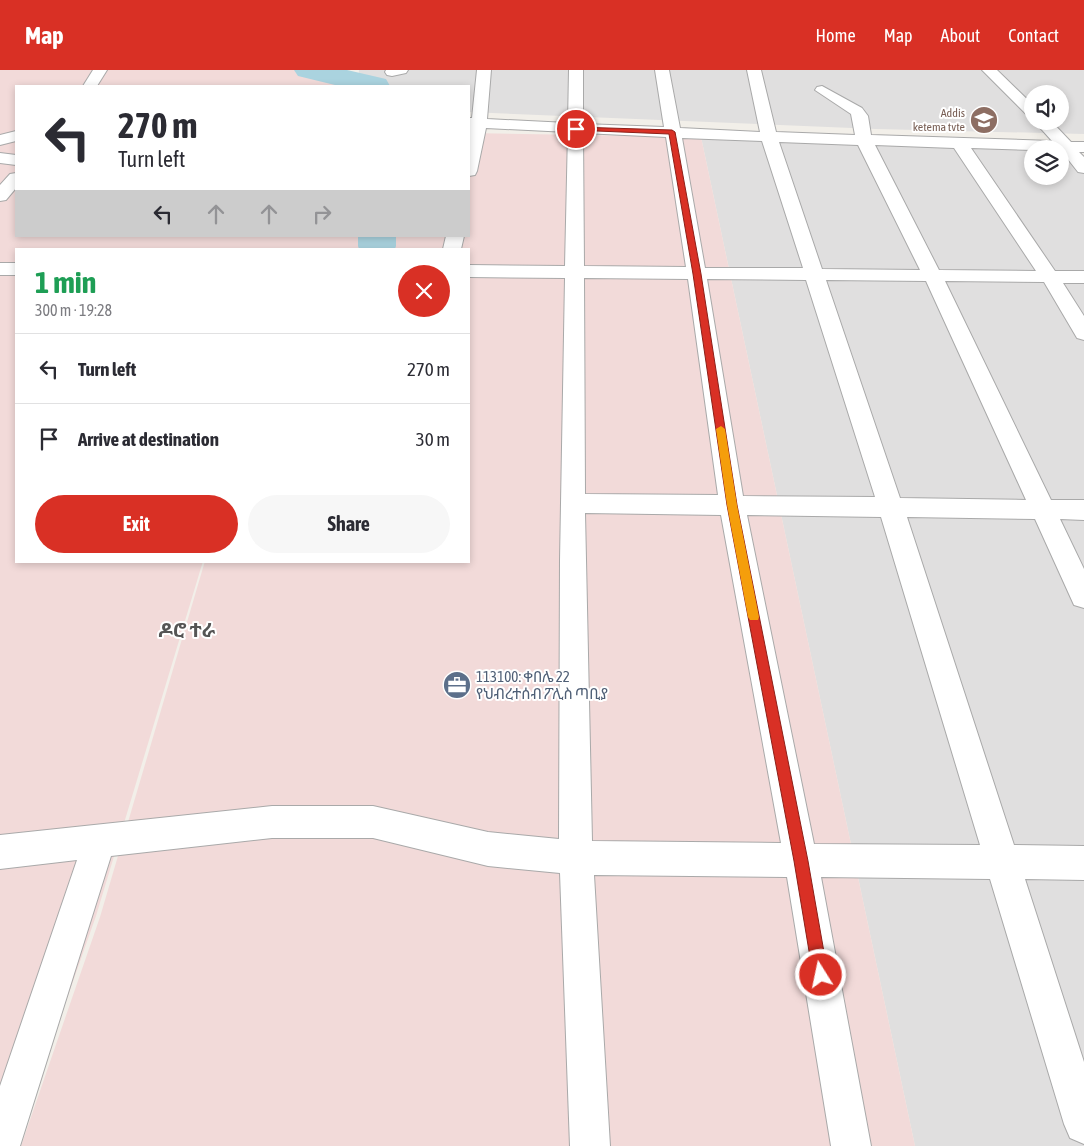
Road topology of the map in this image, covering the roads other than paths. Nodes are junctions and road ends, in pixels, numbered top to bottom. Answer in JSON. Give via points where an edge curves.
{"nodes":[{"id":1,"x":100,"y":70,"type":"edge"},
{"id":2,"x":484,"y":70,"type":"edge"},
{"id":3,"x":576,"y":70,"type":"edge"},
{"id":4,"x":662,"y":70,"type":"edge"},
{"id":5,"x":754,"y":70,"type":"edge"},
{"id":6,"x":990,"y":70,"type":"edge"},
{"id":7,"x":91,"y":85,"type":"edge"},
{"id":8,"x":822,"y":90,"type":"dead end"},
{"id":9,"x":1024,"y":104,"type":"edge"},
{"id":10,"x":474,"y":123,"type":"edge"},
{"id":11,"x":576,"y":129,"type":"junction"},
{"id":12,"x":1051,"y":130,"type":"edge"},
{"id":13,"x":672,"y":132,"type":"junction"},
{"id":14,"x":15,"y":136,"type":"edge"},
{"id":15,"x":769,"y":137,"type":"junction"},
{"id":16,"x":0,"y":140,"type":"edge"},
{"id":17,"x":864,"y":140,"type":"junction"},
{"id":18,"x":1061,"y":140,"type":"edge"},
{"id":19,"x":960,"y":144,"type":"junction"},
{"id":20,"x":1024,"y":146,"type":"edge"},
{"id":21,"x":1069,"y":147,"type":"edge"},
{"id":22,"x":1084,"y":147,"type":"edge"},
{"id":23,"x":1069,"y":148,"type":"edge"},
{"id":24,"x":0,"y":158,"type":"edge"},
{"id":25,"x":15,"y":160,"type":"edge"},
{"id":26,"x":470,"y":161,"type":"edge"},
{"id":27,"x":1084,"y":168,"type":"edge"},
{"id":28,"x":15,"y":179,"type":"edge"},
{"id":29,"x":0,"y":196,"type":"edge"},
{"id":30,"x":0,"y":269,"type":"edge"},
{"id":31,"x":15,"y":269,"type":"edge"},
{"id":32,"x":470,"y":272,"type":"edge"},
{"id":33,"x":574,"y":272,"type":"junction"},
{"id":34,"x":697,"y":274,"type":"junction"},
{"id":35,"x":813,"y":275,"type":"junction"},
{"id":36,"x":933,"y":276,"type":"junction"},
{"id":37,"x":1050,"y":277,"type":"junction"},
{"id":38,"x":1084,"y":277,"type":"edge"},
{"id":39,"x":1084,"y":333,"type":"edge"},
{"id":40,"x":574,"y":502,"type":"junction"},
{"id":41,"x":732,"y":505,"type":"junction"},
{"id":42,"x":891,"y":507,"type":"junction"},
{"id":43,"x":1043,"y":509,"type":"junction"},
{"id":44,"x":1084,"y":510,"type":"edge"},
{"id":45,"x":1084,"y":597,"type":"edge"},
{"id":46,"x":100,"y":840,"type":"junction"},
{"id":47,"x":0,"y":852,"type":"edge"},
{"id":48,"x":576,"y":858,"type":"junction"},
{"id":49,"x":801,"y":861,"type":"junction"},
{"id":50,"x":1002,"y":862,"type":"junction"},
{"id":51,"x":1084,"y":863,"type":"edge"},
{"id":52,"x":1084,"y":1124,"type":"edge"},
{"id":53,"x":0,"y":1146,"type":"edge"},
{"id":54,"x":590,"y":1146,"type":"edge"},
{"id":55,"x":851,"y":1146,"type":"edge"}],
"edges":[{"from":1,"to":7,"type":"street"},
{"from":2,"to":10,"type":"street"},
{"from":3,"to":11,"type":"street"},
{"from":4,"to":13,"type":"street"},
{"from":5,"to":15,"type":"street"},
{"from":6,"to":9,"type":"street"},
{"from":8,"to":17,"type":"street","via":[[857,111]]},
{"from":10,"to":11,"type":"street"},
{"from":10,"to":26,"type":"street"},
{"from":11,"to":13,"type":"street"},
{"from":11,"to":33,"type":"street"},
{"from":12,"to":18,"type":"street"},
{"from":13,"to":15,"type":"street"},
{"from":13,"to":34,"type":"street"},
{"from":14,"to":16,"type":"street"},
{"from":15,"to":17,"type":"street"},
{"from":15,"to":35,"type":"street"},
{"from":17,"to":19,"type":"street"},
{"from":17,"to":36,"type":"street"},
{"from":19,"to":20,"type":"street"},
{"from":19,"to":37,"type":"street"},
{"from":21,"to":22,"type":"street"},
{"from":23,"to":27,"type":"street"},
{"from":24,"to":25,"type":"street"},
{"from":28,"to":29,"type":"street"},
{"from":30,"to":31,"type":"street"},
{"from":32,"to":33,"type":"street"},
{"from":33,"to":34,"type":"street"},
{"from":33,"to":40,"type":"street"},
{"from":34,"to":35,"type":"street"},
{"from":34,"to":41,"type":"street"},
{"from":35,"to":36,"type":"street"},
{"from":35,"to":42,"type":"street"},
{"from":36,"to":37,"type":"street"},
{"from":36,"to":43,"type":"street"},
{"from":37,"to":38,"type":"street"},
{"from":37,"to":39,"type":"street"},
{"from":40,"to":41,"type":"street"},
{"from":40,"to":48,"type":"street"},
{"from":41,"to":42,"type":"street"},
{"from":41,"to":49,"type":"street"},
{"from":42,"to":43,"type":"street"},
{"from":42,"to":50,"type":"street"},
{"from":43,"to":44,"type":"street"},
{"from":43,"to":45,"type":"street"},
{"from":46,"to":47,"type":"street"},
{"from":46,"to":48,"type":"street","via":[[272,822],[373,822],[488,849]]},
{"from":46,"to":53,"type":"street"},
{"from":48,"to":49,"type":"street"},
{"from":48,"to":54,"type":"street"},
{"from":49,"to":50,"type":"street"},
{"from":49,"to":55,"type":"street"},
{"from":50,"to":51,"type":"street"},
{"from":50,"to":52,"type":"street"}]}
